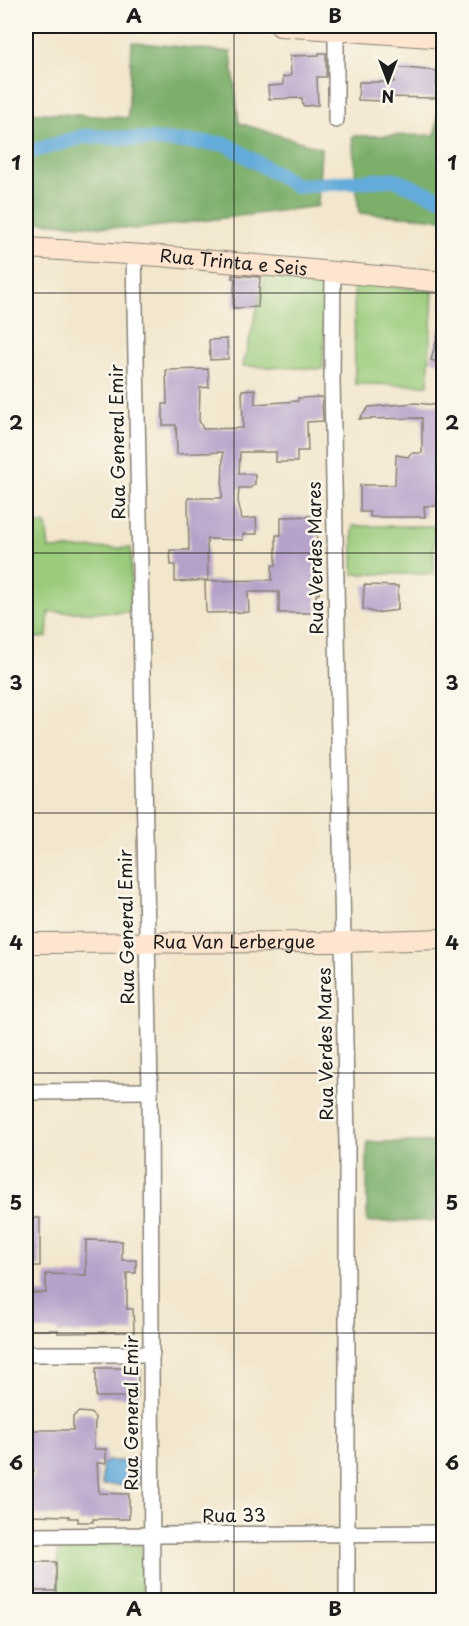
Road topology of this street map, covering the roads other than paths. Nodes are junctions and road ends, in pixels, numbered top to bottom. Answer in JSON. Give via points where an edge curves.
{"nodes":[{"id":1,"x":280,"y":26,"type":"edge"},
{"id":2,"x":336,"y":27,"type":"edge"},
{"id":3,"x":444,"y":38,"type":"edge"},
{"id":4,"x":336,"y":120,"type":"dead end"},
{"id":5,"x":26,"y":248,"type":"edge"},
{"id":6,"x":134,"y":254,"type":"junction"},
{"id":7,"x":333,"y":271,"type":"junction"},
{"id":8,"x":444,"y":282,"type":"edge"},
{"id":9,"x":444,"y":939,"type":"edge"},
{"id":10,"x":343,"y":942,"type":"junction"},
{"id":11,"x":26,"y":943,"type":"edge"},
{"id":12,"x":147,"y":943,"type":"junction"},
{"id":13,"x":150,"y":1091,"type":"junction"},
{"id":14,"x":26,"y":1092,"type":"edge"},
{"id":15,"x":26,"y":1354,"type":"edge"},
{"id":16,"x":152,"y":1354,"type":"junction"},
{"id":17,"x":444,"y":1533,"type":"edge"},
{"id":18,"x":347,"y":1534,"type":"junction"},
{"id":19,"x":26,"y":1536,"type":"edge"},
{"id":20,"x":152,"y":1536,"type":"junction"},
{"id":21,"x":152,"y":1600,"type":"edge"},
{"id":22,"x":347,"y":1600,"type":"edge"}],
"edges":[{"from":1,"to":2,"type":"street"},
{"from":2,"to":3,"type":"street"},
{"from":2,"to":4,"type":"street"},
{"from":5,"to":6,"type":"street","name":"Rua Trinta e Seis"},
{"from":6,"to":7,"type":"street","name":"Rua Trinta e Seis"},
{"from":6,"to":12,"type":"street","name":"Rua General Emir"},
{"from":7,"to":8,"type":"street","name":"Rua Trinta e Seis"},
{"from":7,"to":10,"type":"street","name":"Rua Verdes Mares"},
{"from":9,"to":10,"type":"street","name":"Rua Van Lerbergue"},
{"from":10,"to":12,"type":"street","name":"Rua Van Lerbergue"},
{"from":10,"to":18,"type":"street","name":"Rua Verdes Mares"},
{"from":11,"to":12,"type":"street","name":"Rua Van Lerbergue"},
{"from":12,"to":13,"type":"street","name":"Rua General Emir"},
{"from":13,"to":14,"type":"street"},
{"from":13,"to":16,"type":"street","name":"Rua General Emir"},
{"from":15,"to":16,"type":"street"},
{"from":16,"to":20,"type":"street","name":"Rua General Emir"},
{"from":17,"to":18,"type":"street","name":"Rua 33"},
{"from":18,"to":20,"type":"street","name":"Rua 33"},
{"from":18,"to":22,"type":"street","name":"Rua Verdes Mares"},
{"from":19,"to":20,"type":"street","name":"Rua 33"},
{"from":20,"to":21,"type":"street","name":"Rua General Emir"}]}
